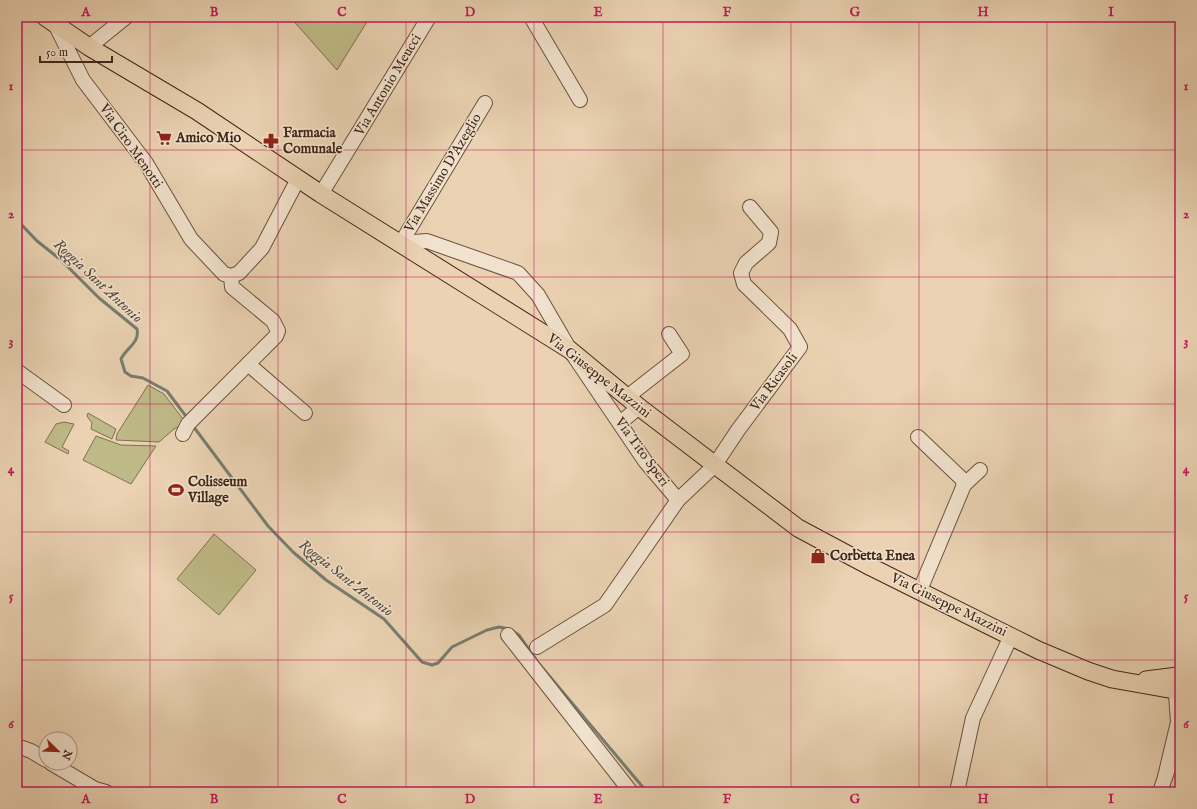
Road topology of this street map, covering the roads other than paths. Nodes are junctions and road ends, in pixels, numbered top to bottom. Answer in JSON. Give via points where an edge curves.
{"nodes":[{"id":1,"x":126,"y":17,"type":"edge"},
{"id":2,"x":429,"y":17,"type":"edge"},
{"id":3,"x":531,"y":17,"type":"edge"},
{"id":4,"x":51,"y":21,"type":"edge"},
{"id":5,"x":89,"y":47,"type":"junction"},
{"id":6,"x":580,"y":100,"type":"dead end"},
{"id":7,"x":485,"y":103,"type":"dead end"},
{"id":8,"x":298,"y":179,"type":"junction"},
{"id":9,"x":321,"y":194,"type":"junction"},
{"id":10,"x":750,"y":207,"type":"dead end"},
{"id":11,"x":401,"y":244,"type":"junction"},
{"id":12,"x":231,"y":276,"type":"junction"},
{"id":13,"x":669,"y":334,"type":"dead end"},
{"id":14,"x":570,"y":350,"type":"junction"},
{"id":15,"x":248,"y":364,"type":"junction"},
{"id":16,"x":17,"y":371,"type":"edge"},
{"id":17,"x":633,"y":402,"type":"junction"},
{"id":18,"x":64,"y":405,"type":"dead end"},
{"id":19,"x":305,"y":413,"type":"dead end"},
{"id":20,"x":620,"y":423,"type":"junction"},
{"id":21,"x":188,"y":426,"type":"dead end"},
{"id":22,"x":918,"y":437,"type":"dead end"},
{"id":23,"x":714,"y":466,"type":"junction"},
{"id":24,"x":980,"y":470,"type":"dead end"},
{"id":25,"x":964,"y":485,"type":"junction"},
{"id":26,"x":678,"y":500,"type":"junction"},
{"id":27,"x":920,"y":590,"type":"junction"},
{"id":28,"x":508,"y":635,"type":"dead end"},
{"id":29,"x":1011,"y":636,"type":"junction"},
{"id":30,"x":537,"y":647,"type":"dead end"},
{"id":31,"x":1177,"y":687,"type":"edge"},
{"id":32,"x":1180,"y":735,"type":"edge"},
{"id":33,"x":17,"y":746,"type":"edge"},
{"id":34,"x":38,"y":755,"type":"edge"},
{"id":35,"x":65,"y":771,"type":"edge"},
{"id":36,"x":1165,"y":777,"type":"junction"},
{"id":37,"x":106,"y":792,"type":"edge"},
{"id":38,"x":631,"y":792,"type":"edge"},
{"id":39,"x":957,"y":792,"type":"edge"},
{"id":40,"x":1160,"y":792,"type":"edge"}],
"edges":[{"from":1,"to":5,"type":"street"},
{"from":2,"to":9,"type":"street","name":"Via Antonio Meucci"},
{"from":3,"to":6,"type":"street"},
{"from":4,"to":5,"type":"main road","name":"Via Giuseppe Mazzini"},
{"from":4,"to":12,"type":"street","name":"Via Ciro Menotti","via":[[82,80],[146,163],[191,239],[224,274]]},
{"from":5,"to":8,"type":"main road","name":"Via Giuseppe Mazzini","via":[[197,111]]},
{"from":7,"to":11,"type":"street","name":"Via Massimo D'Azeglio"},
{"from":8,"to":9,"type":"main road","name":"Via Giuseppe Mazzini"},
{"from":8,"to":12,"type":"street","via":[[262,248],[239,273]]},
{"from":9,"to":11,"type":"main road","name":"Via Giuseppe Mazzini"},
{"from":10,"to":23,"type":"street","name":"Via Ricasoli","via":[[771,232],[769,243],[746,263],[741,273],[744,284],[790,329],[800,347]]},
{"from":11,"to":14,"type":"main road","name":"Via Giuseppe Mazzini"},
{"from":11,"to":14,"type":"street","name":"Via Tito Speri","via":[[427,241],[518,273],[538,295]]},
{"from":12,"to":15,"type":"street","name":"Via Ciro Menotti","via":[[232,287],[273,321],[278,331]]},
{"from":13,"to":17,"type":"street","via":[[682,354]]},
{"from":14,"to":17,"type":"main road","name":"Via Giuseppe Mazzini"},
{"from":14,"to":20,"type":"street","name":"Via Tito Speri"},
{"from":15,"to":19,"type":"street"},
{"from":15,"to":21,"type":"street","name":"Via Ciro Menotti"},
{"from":16,"to":18,"type":"street"},
{"from":17,"to":20,"type":"street"},
{"from":17,"to":23,"type":"main road","name":"Via Giuseppe Mazzini"},
{"from":20,"to":26,"type":"street","name":"Via Tito Speri","via":[[645,460]]},
{"from":22,"to":25,"type":"street","via":[[962,479]]},
{"from":23,"to":26,"type":"street","name":"Via Ricasoli"},
{"from":23,"to":27,"type":"main road","name":"Via Giuseppe Mazzini","via":[[798,528]]},
{"from":24,"to":25,"type":"street"},
{"from":25,"to":27,"type":"street"},
{"from":26,"to":30,"type":"street","name":"Via Tito Speri","via":[[605,605]]},
{"from":27,"to":29,"type":"main road","name":"Via Giuseppe Mazzini"},
{"from":28,"to":38,"type":"street"},
{"from":29,"to":31,"type":"main road","name":"Via Giuseppe Mazzini","via":[[1088,671],[1125,682]]},
{"from":29,"to":39,"type":"street","via":[[973,718]]},
{"from":31,"to":36,"type":"street","via":[[1178,722]]},
{"from":32,"to":36,"type":"street"},
{"from":33,"to":34,"type":"street"},
{"from":35,"to":37,"type":"street","via":[[95,789]]},
{"from":36,"to":40,"type":"street"}]}
